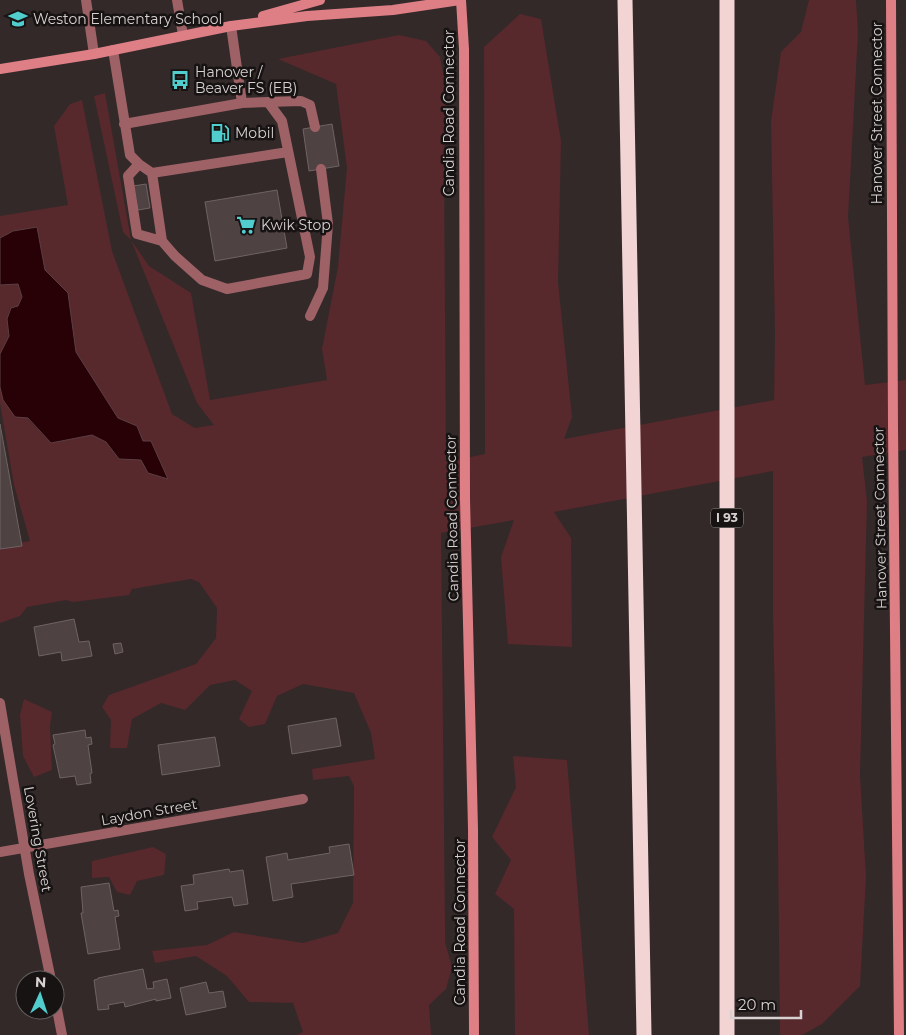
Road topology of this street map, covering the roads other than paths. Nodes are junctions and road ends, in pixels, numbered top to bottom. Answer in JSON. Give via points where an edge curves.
{"nodes":[{"id":1,"x":86,"y":0,"type":"edge"},
{"id":2,"x":177,"y":0,"type":"edge"},
{"id":3,"x":320,"y":0,"type":"edge"},
{"id":4,"x":460,"y":0,"type":"edge"},
{"id":5,"x":727,"y":0,"type":"edge"},
{"id":6,"x":890,"y":0,"type":"edge"},
{"id":7,"x":625,"y":1,"type":"edge"},
{"id":8,"x":303,"y":2,"type":"edge"},
{"id":9,"x":307,"y":16,"type":"junction"},
{"id":10,"x":232,"y":26,"type":"junction"},
{"id":11,"x":183,"y":35,"type":"junction"},
{"id":12,"x":113,"y":50,"type":"junction"},
{"id":13,"x":94,"y":54,"type":"junction"},
{"id":14,"x":0,"y":70,"type":"edge"},
{"id":15,"x":268,"y":102,"type":"junction"},
{"id":16,"x":242,"y":103,"type":"junction"},
{"id":17,"x":124,"y":124,"type":"junction"},
{"id":18,"x":315,"y":127,"type":"dead end"},
{"id":19,"x":288,"y":152,"type":"junction"},
{"id":20,"x":139,"y":164,"type":"junction"},
{"id":21,"x":321,"y":169,"type":"dead end"},
{"id":22,"x":152,"y":173,"type":"junction"},
{"id":23,"x":162,"y":241,"type":"junction"},
{"id":24,"x":310,"y":316,"type":"dead end"},
{"id":25,"x":0,"y":703,"type":"edge"},
{"id":26,"x":303,"y":799,"type":"dead end"},
{"id":27,"x":24,"y":847,"type":"junction"},
{"id":28,"x":0,"y":852,"type":"edge"},
{"id":29,"x":49,"y":970,"type":"edge"},
{"id":30,"x":59,"y":1020,"type":"edge"},
{"id":31,"x":62,"y":1035,"type":"edge"},
{"id":32,"x":474,"y":1035,"type":"edge"},
{"id":33,"x":644,"y":1035,"type":"edge"},
{"id":34,"x":727,"y":1035,"type":"edge"},
{"id":35,"x":899,"y":1035,"type":"edge"}],
"edges":[{"from":1,"to":13,"type":"street"},
{"from":2,"to":11,"type":"street"},
{"from":3,"to":8,"type":"main road"},
{"from":4,"to":9,"type":"main road","via":[[393,10]]},
{"from":4,"to":32,"type":"main road","name":"Candia Road Connector","via":[[464,48],[465,489]]},
{"from":5,"to":34,"type":"highway","number":"I 93"},
{"from":6,"to":35,"type":"main road","name":"Hanover Street Connector"},
{"from":7,"to":33,"type":"highway"},
{"from":8,"to":9,"type":"street"},
{"from":8,"to":10,"type":"main road"},
{"from":9,"to":10,"type":"main road"},
{"from":10,"to":11,"type":"main road"},
{"from":10,"to":16,"type":"street"},
{"from":11,"to":12,"type":"main road"},
{"from":12,"to":13,"type":"main road"},
{"from":12,"to":17,"type":"street"},
{"from":13,"to":14,"type":"main road"},
{"from":15,"to":16,"type":"street"},
{"from":15,"to":18,"type":"street","via":[[301,101],[310,105]]},
{"from":15,"to":19,"type":"street","via":[[282,121]]},
{"from":16,"to":17,"type":"street"},
{"from":17,"to":20,"type":"street","via":[[130,155]]},
{"from":19,"to":22,"type":"street"},
{"from":19,"to":23,"type":"street","via":[[310,257],[307,274],[227,290],[202,280]]},
{"from":20,"to":22,"type":"street"},
{"from":20,"to":23,"type":"street","via":[[128,176],[137,234]]},
{"from":21,"to":24,"type":"street","via":[[328,224],[323,288]]},
{"from":22,"to":23,"type":"street"},
{"from":25,"to":27,"type":"street","name":"Lovering Street"},
{"from":26,"to":27,"type":"street","name":"Laydon Street"},
{"from":27,"to":28,"type":"street","name":"Laydon Street"},
{"from":27,"to":29,"type":"street","name":"Lovering Street"},
{"from":30,"to":31,"type":"street"}]}
